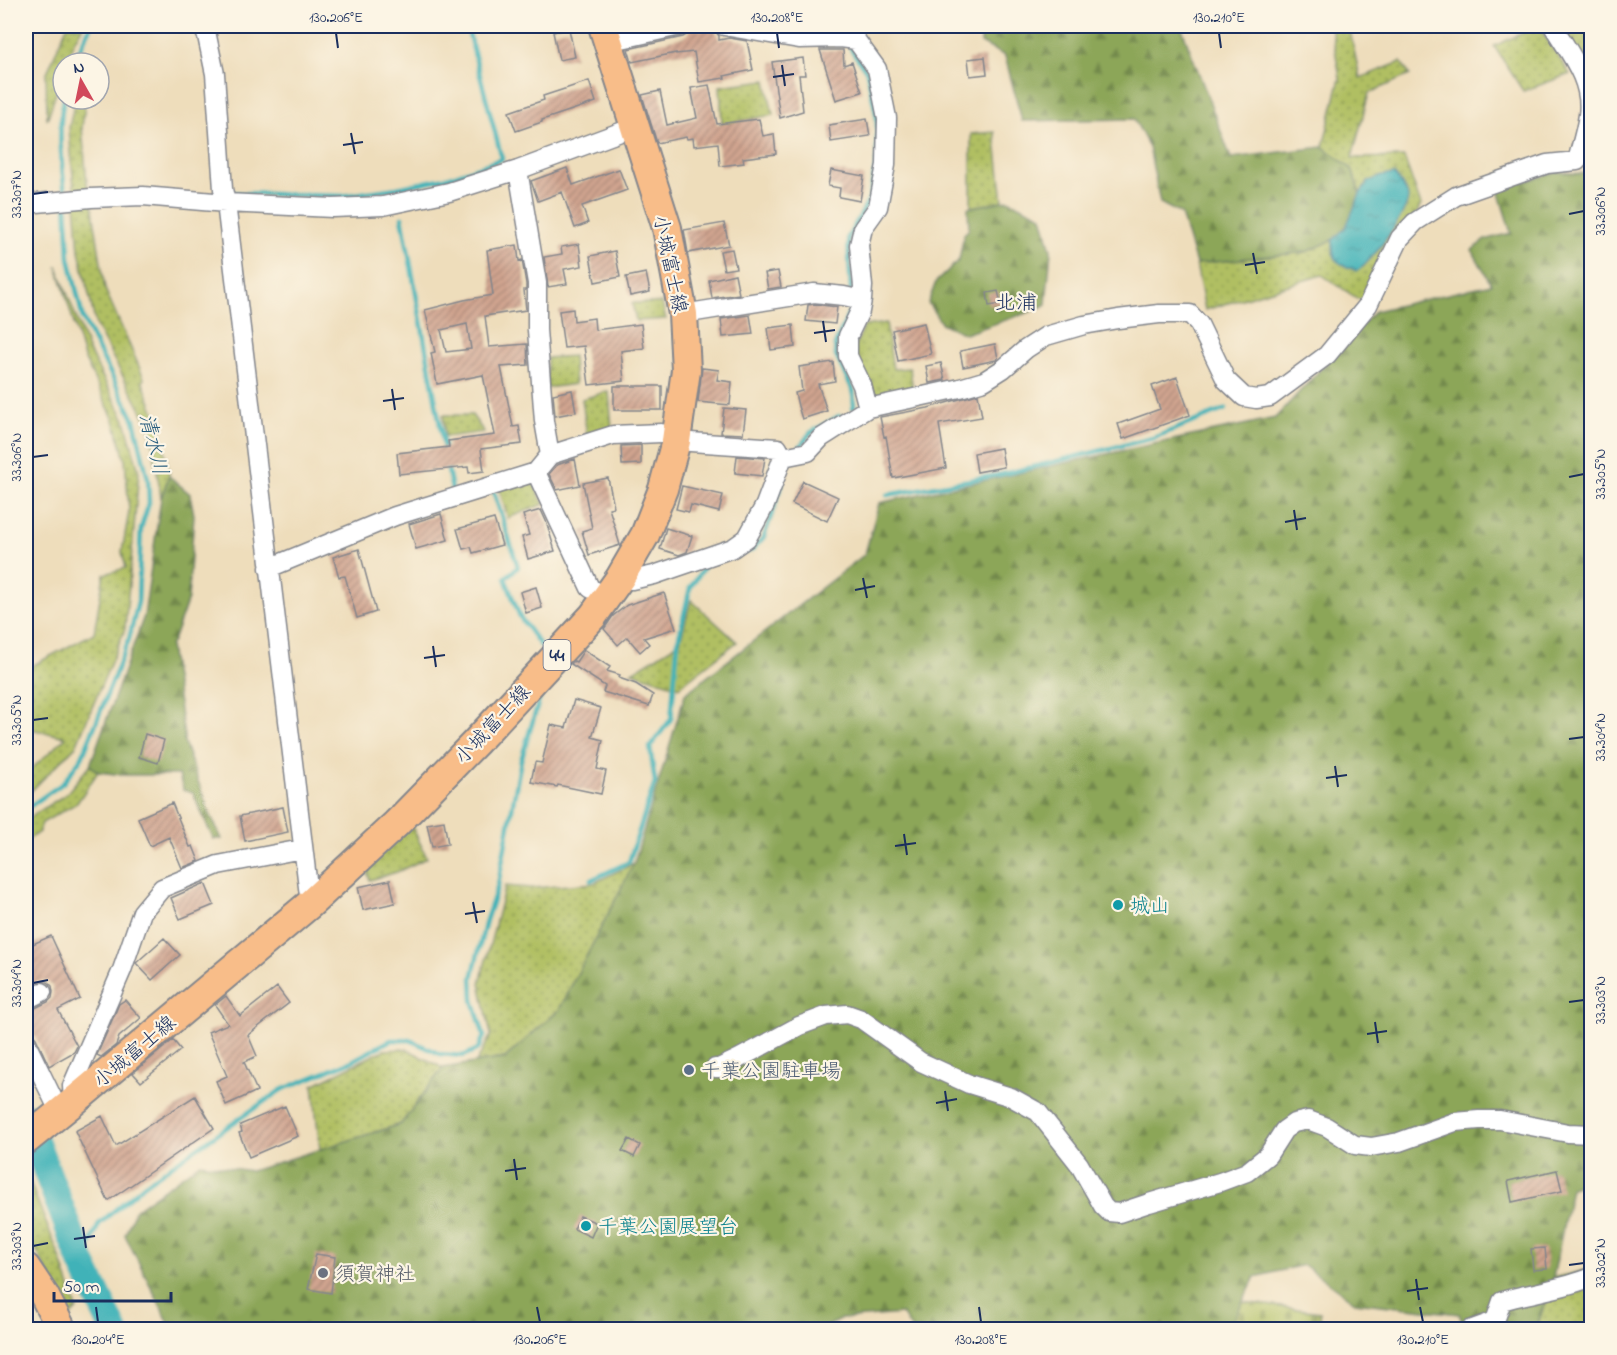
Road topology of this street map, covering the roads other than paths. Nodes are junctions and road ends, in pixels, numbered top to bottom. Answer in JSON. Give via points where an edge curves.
{"nodes":[{"id":1,"x":202,"y":26,"type":"edge"},
{"id":2,"x":680,"y":26,"type":"edge"},
{"id":3,"x":724,"y":26,"type":"edge"},
{"id":4,"x":1553,"y":26,"type":"edge"},
{"id":5,"x":606,"y":34,"type":"edge"},
{"id":6,"x":634,"y":127,"type":"junction"},
{"id":7,"x":518,"y":170,"type":"junction"},
{"id":8,"x":226,"y":203,"type":"junction"},
{"id":9,"x":26,"y":204,"type":"edge"},
{"id":10,"x":853,"y":298,"type":"junction"},
{"id":11,"x":683,"y":314,"type":"junction"},
{"id":12,"x":868,"y":408,"type":"junction"},
{"id":13,"x":668,"y":437,"type":"junction"},
{"id":14,"x":550,"y":455,"type":"junction"},
{"id":15,"x":783,"y":458,"type":"junction"},
{"id":16,"x":536,"y":472,"type":"junction"},
{"id":17,"x":268,"y":568,"type":"junction"},
{"id":18,"x":613,"y":587,"type":"junction"},
{"id":19,"x":302,"y":849,"type":"junction"},
{"id":20,"x":310,"y":904,"type":"junction"},
{"id":21,"x":26,"y":1043,"type":"edge"},
{"id":22,"x":715,"y":1068,"type":"dead end"},
{"id":23,"x":67,"y":1107,"type":"junction"},
{"id":24,"x":1592,"y":1134,"type":"edge"},
{"id":25,"x":26,"y":1140,"type":"edge"},
{"id":26,"x":26,"y":1268,"type":"edge"},
{"id":27,"x":1592,"y":1277,"type":"edge"},
{"id":28,"x":62,"y":1329,"type":"edge"},
{"id":29,"x":1470,"y":1329,"type":"edge"}],
"edges":[{"from":1,"to":8,"type":"street","via":[[215,74]]},
{"from":2,"to":5,"type":"street"},
{"from":3,"to":10,"type":"street","via":[[799,39],[848,39],[877,69],[887,118],[886,165],[878,207],[863,228],[859,245],[863,286]]},
{"from":4,"to":12,"type":"street","via":[[1588,90],[1588,114],[1577,161],[1547,164],[1456,196],[1415,222],[1400,238],[1368,305],[1327,355],[1270,398],[1244,397],[1227,380],[1190,314],[1159,314],[1046,336],[984,381]]},
{"from":5,"to":6,"type":"main road","name":"小城富士線","number":"44"},
{"from":6,"to":7,"type":"street"},
{"from":6,"to":11,"type":"main road","name":"小城富士線","number":"44","via":[[667,228]]},
{"from":7,"to":8,"type":"street","via":[[449,192],[383,206]]},
{"from":7,"to":14,"type":"street","via":[[537,284],[537,330]]},
{"from":8,"to":9,"type":"street","via":[[143,196]]},
{"from":8,"to":17,"type":"street"},
{"from":10,"to":11,"type":"street","via":[[814,293]]},
{"from":10,"to":12,"type":"street","via":[[860,311],[848,336],[848,356]]},
{"from":11,"to":13,"type":"main road","name":"小城富士線","number":"44","via":[[686,370]]},
{"from":12,"to":15,"type":"street","via":[[821,438],[808,452]]},
{"from":13,"to":14,"type":"street","via":[[613,435]]},
{"from":13,"to":15,"type":"street","via":[[778,448]]},
{"from":13,"to":18,"type":"main road","name":"小城富士線","number":"44","via":[[663,489],[645,535]]},
{"from":14,"to":16,"type":"street"},
{"from":15,"to":18,"type":"street","via":[[747,538],[733,548]]},
{"from":16,"to":17,"type":"street","via":[[395,516]]},
{"from":16,"to":18,"type":"street","via":[[590,588]]},
{"from":17,"to":19,"type":"street"},
{"from":18,"to":20,"type":"main road","name":"小城富士線","number":"44","via":[[593,616],[476,742]]},
{"from":19,"to":20,"type":"street"},
{"from":19,"to":23,"type":"street","via":[[218,865],[162,888],[142,912]]},
{"from":20,"to":23,"type":"main road","name":"小城富士線","number":"44"},
{"from":21,"to":23,"type":"street"},
{"from":22,"to":24,"type":"street","via":[[826,1016],[847,1014],[861,1018],[921,1062],[969,1084],[1011,1097],[1038,1112],[1079,1164],[1103,1206],[1109,1212],[1119,1213],[1247,1172],[1268,1155],[1284,1130],[1308,1120],[1355,1144],[1371,1147],[1399,1142],[1455,1122],[1479,1120]]},
{"from":23,"to":25,"type":"main road","name":"小城富士線","number":"44"},
{"from":26,"to":28,"type":"main road"},
{"from":27,"to":29,"type":"street","via":[[1502,1301],[1495,1321]]}]}
